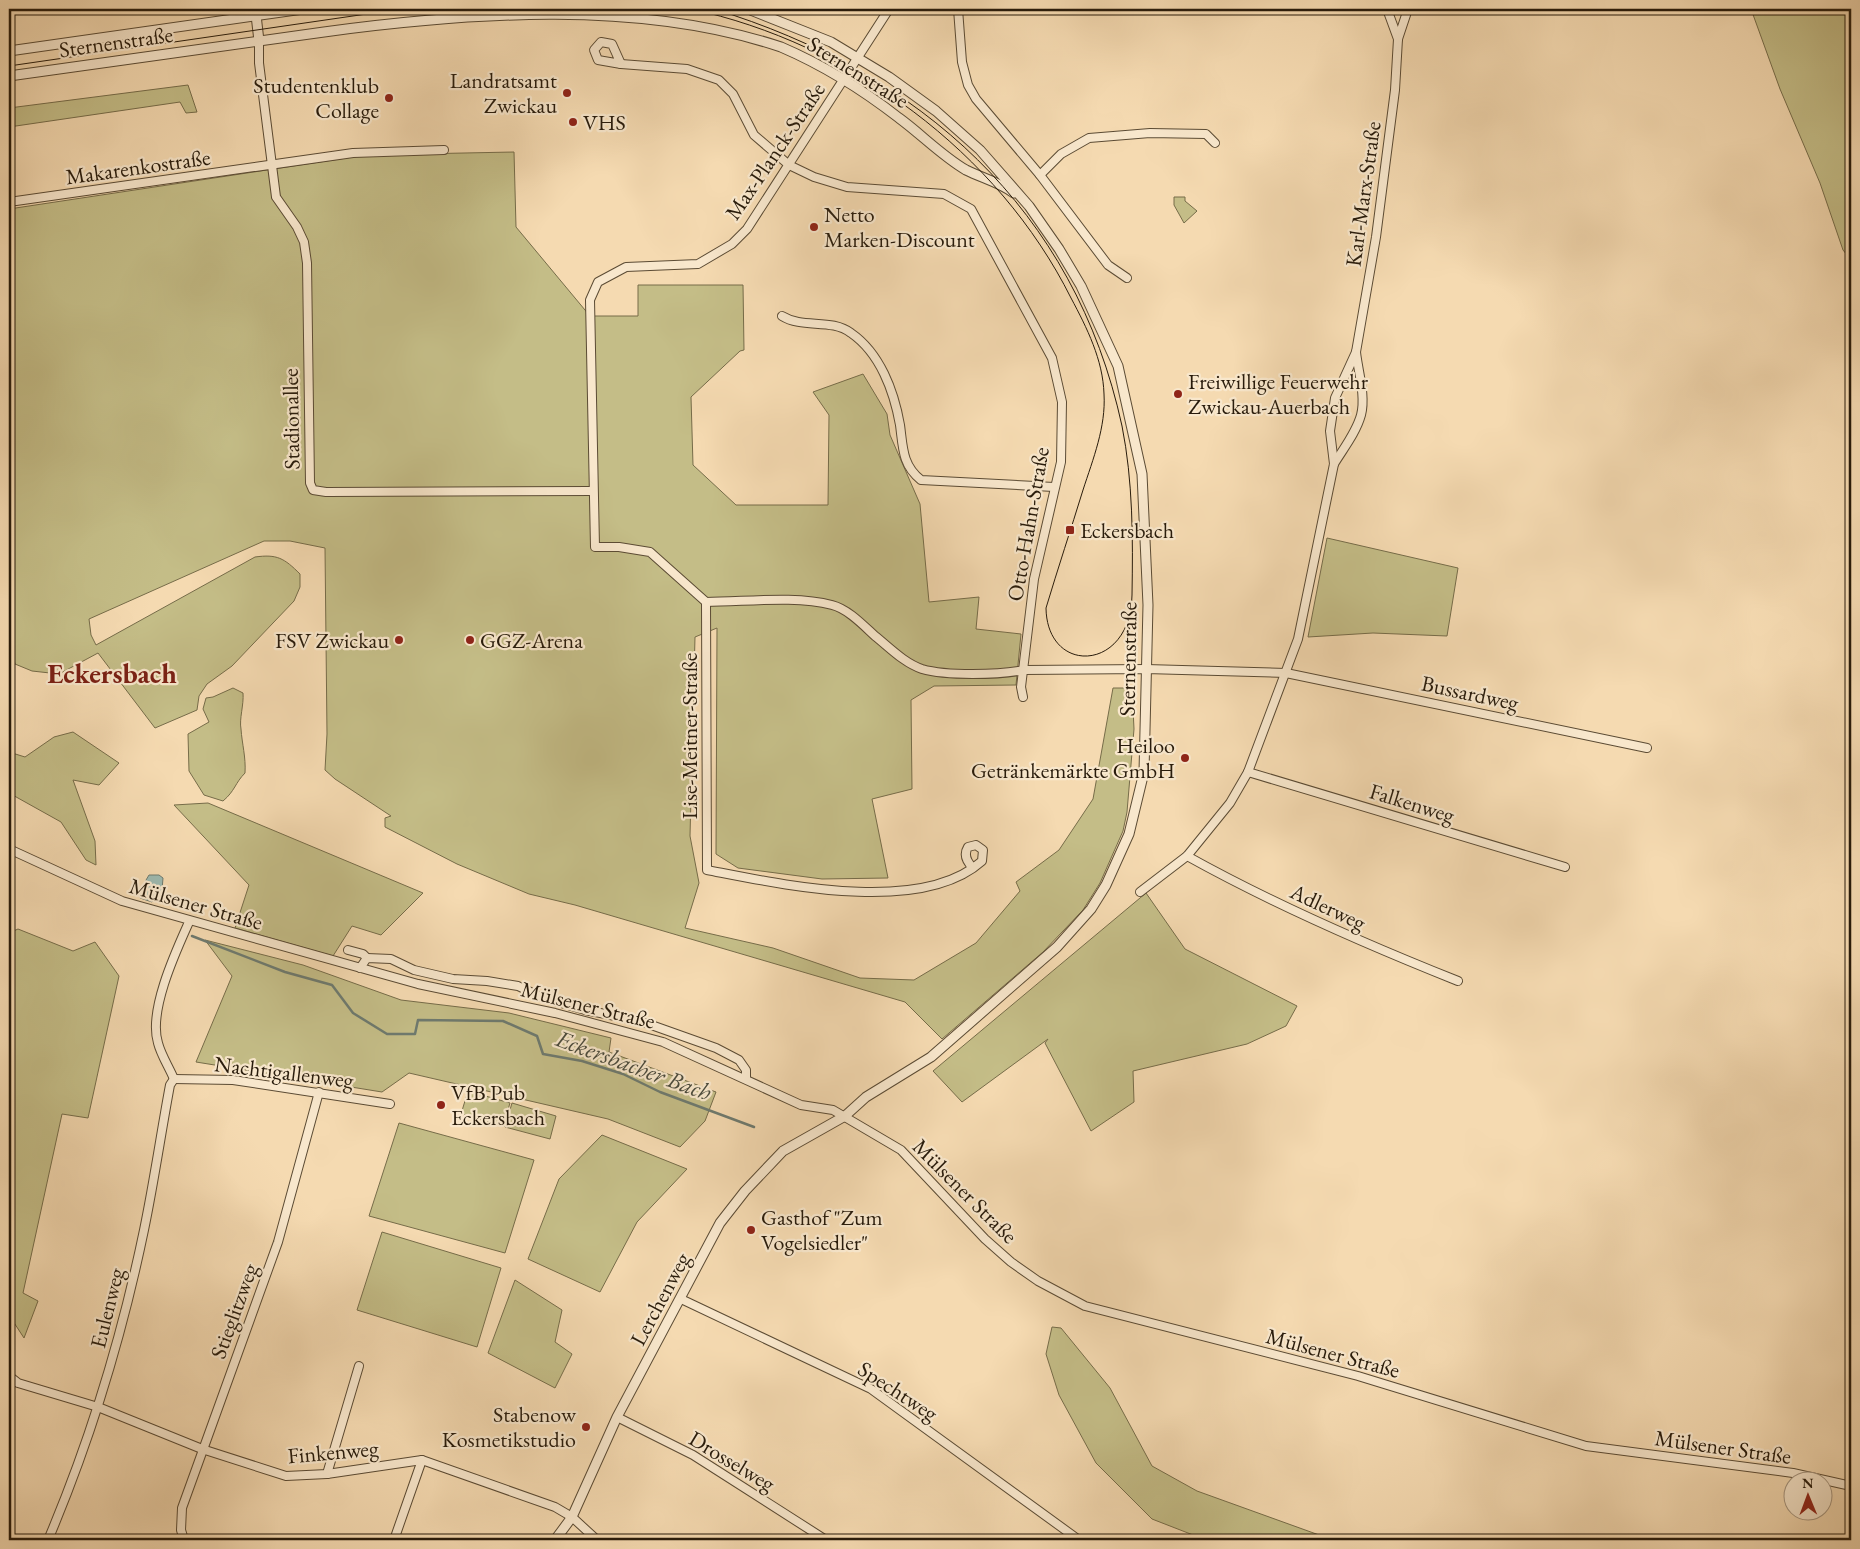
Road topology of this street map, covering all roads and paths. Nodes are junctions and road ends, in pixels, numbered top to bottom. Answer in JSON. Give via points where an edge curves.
{"nodes":[{"id":1,"x":303,"y":9,"type":"edge"},
{"id":2,"x":748,"y":9,"type":"edge"},
{"id":3,"x":889,"y":9,"type":"edge"},
{"id":4,"x":958,"y":9,"type":"edge"},
{"id":5,"x":1387,"y":9,"type":"edge"},
{"id":6,"x":1408,"y":9,"type":"edge"},
{"id":7,"x":257,"y":12,"type":"edge"},
{"id":8,"x":1398,"y":39,"type":"junction"},
{"id":9,"x":259,"y":41,"type":"junction"},
{"id":10,"x":9,"y":51,"type":"edge"},
{"id":11,"x":858,"y":57,"type":"junction"},
{"id":12,"x":621,"y":64,"type":"dead end"},
{"id":13,"x":9,"y":76,"type":"edge"},
{"id":14,"x":844,"y":80,"type":"junction"},
{"id":15,"x":1215,"y":143,"type":"dead end"},
{"id":16,"x":444,"y":150,"type":"dead end"},
{"id":17,"x":789,"y":165,"type":"junction"},
{"id":18,"x":271,"y":166,"type":"junction"},
{"id":19,"x":1040,"y":175,"type":"junction"},
{"id":20,"x":9,"y":202,"type":"edge"},
{"id":21,"x":1029,"y":206,"type":"junction"},
{"id":22,"x":1127,"y":278,"type":"dead end"},
{"id":23,"x":782,"y":316,"type":"dead end"},
{"id":24,"x":1356,"y":352,"type":"junction"},
{"id":25,"x":1334,"y":464,"type":"junction"},
{"id":26,"x":1054,"y":487,"type":"junction"},
{"id":27,"x":593,"y":491,"type":"junction"},
{"id":28,"x":706,"y":602,"type":"junction"},
{"id":29,"x":1146,"y":668,"type":"junction"},
{"id":30,"x":1024,"y":670,"type":"junction"},
{"id":31,"x":1286,"y":673,"type":"junction"},
{"id":32,"x":1023,"y":697,"type":"dead end"},
{"id":33,"x":1647,"y":748,"type":"dead end"},
{"id":34,"x":1248,"y":772,"type":"junction"},
{"id":35,"x":10,"y":852,"type":"edge"},
{"id":36,"x":1187,"y":856,"type":"junction"},
{"id":37,"x":1565,"y":867,"type":"dead end"},
{"id":38,"x":973,"y":868,"type":"dead end"},
{"id":39,"x":1140,"y":892,"type":"dead end"},
{"id":40,"x":189,"y":922,"type":"junction"},
{"id":41,"x":348,"y":950,"type":"dead end"},
{"id":42,"x":367,"y":958,"type":"junction"},
{"id":43,"x":360,"y":968,"type":"junction"},
{"id":44,"x":1458,"y":981,"type":"dead end"},
{"id":45,"x":174,"y":1078,"type":"junction"},
{"id":46,"x":746,"y":1079,"type":"junction"},
{"id":47,"x":319,"y":1092,"type":"junction"},
{"id":48,"x":390,"y":1104,"type":"dead end"},
{"id":49,"x":845,"y":1116,"type":"junction"},
{"id":50,"x":681,"y":1299,"type":"junction"},
{"id":51,"x":359,"y":1366,"type":"dead end"},
{"id":52,"x":9,"y":1376,"type":"edge"},
{"id":53,"x":98,"y":1407,"type":"junction"},
{"id":54,"x":617,"y":1417,"type":"junction"},
{"id":55,"x":202,"y":1449,"type":"junction"},
{"id":56,"x":422,"y":1460,"type":"junction"},
{"id":57,"x":327,"y":1474,"type":"junction"},
{"id":58,"x":1851,"y":1486,"type":"edge"},
{"id":59,"x":572,"y":1517,"type":"junction"},
{"id":60,"x":48,"y":1540,"type":"edge"},
{"id":61,"x":184,"y":1540,"type":"edge"},
{"id":62,"x":394,"y":1540,"type":"edge"},
{"id":63,"x":555,"y":1540,"type":"edge"},
{"id":64,"x":597,"y":1540,"type":"edge"},
{"id":65,"x":826,"y":1540,"type":"edge"},
{"id":66,"x":1079,"y":1540,"type":"edge"}],
"edges":[{"from":1,"to":7,"type":"street","name":"Sternenstraße"},
{"from":2,"to":11,"type":"street","name":"Sternenstraße","via":[[831,42]]},
{"from":3,"to":11,"type":"street","name":"Max-Planck-Straße"},
{"from":4,"to":19,"type":"street","via":[[962,62],[968,86]]},
{"from":5,"to":8,"type":"street","name":"Karl-Marx-Straße"},
{"from":6,"to":8,"type":"street","name":"Karl-Marx-Straße"},
{"from":7,"to":9,"type":"street"},
{"from":7,"to":10,"type":"street","name":"Sternenstraße"},
{"from":8,"to":24,"type":"street","name":"Karl-Marx-Straße","via":[[1396,90]]},
{"from":9,"to":13,"type":"street","name":"Sternenstraße"},
{"from":9,"to":14,"type":"street","name":"Sternenstraße","via":[[485,13],[646,13],[744,34],[780,47]]},
{"from":9,"to":18,"type":"street"},
{"from":11,"to":14,"type":"street","name":"Max-Planck-Straße"},
{"from":11,"to":21,"type":"street","name":"Sternenstraße","via":[[936,111],[980,150]]},
{"from":12,"to":17,"type":"street","name":"Otto-Hahn-Straße","via":[[687,69],[719,80],[733,94],[754,135]]},
{"from":14,"to":17,"type":"street","name":"Max-Planck-Straße"},
{"from":14,"to":21,"type":"street","name":"Sternenstraße","via":[[966,170],[1004,187]]},
{"from":15,"to":19,"type":"street","via":[[1206,134],[1150,133],[1089,138],[1061,154]]},
{"from":16,"to":18,"type":"street","name":"Makarenkostraße","via":[[353,153]]},
{"from":17,"to":26,"type":"street","name":"Otto-Hahn-Straße","via":[[828,183],[944,194],[971,209],[1052,358],[1062,402],[1061,462]]},
{"from":17,"to":27,"type":"street","name":"Max-Planck-Straße","via":[[747,229],[732,244],[698,264],[626,267],[598,282],[590,300]]},
{"from":18,"to":20,"type":"street","name":"Makarenkostraße"},
{"from":18,"to":27,"type":"street","name":"Stadionallee","via":[[276,197],[297,227],[306,256],[310,483],[313,490]]},
{"from":19,"to":22,"type":"street","via":[[1108,265]]},
{"from":21,"to":29,"type":"street","name":"Sternenstraße","via":[[1081,286],[1118,366],[1142,474],[1147,563]]},
{"from":23,"to":26,"type":"street","via":[[793,323],[836,325],[868,346],[894,401],[904,459],[910,472],[921,480]]},
{"from":24,"to":25,"type":"street","name":"Karl-Marx-Straße","via":[[1335,398],[1330,431]]},
{"from":24,"to":25,"type":"street","name":"Karl-Marx-Straße","via":[[1361,414]]},
{"from":25,"to":31,"type":"street","name":"Karl-Marx-Straße","via":[[1298,638]]},
{"from":26,"to":30,"type":"street","name":"Otto-Hahn-Straße","via":[[1034,579]]},
{"from":27,"to":28,"type":"street","name":"Max-Planck-Straße","via":[[595,547],[650,552]]},
{"from":28,"to":30,"type":"street","name":"Bussardweg","via":[[801,601],[833,605],[921,669],[1008,673]]},
{"from":28,"to":38,"type":"street","name":"Lise-Meitner-Straße","via":[[707,870],[786,886],[868,892],[938,884]]},
{"from":29,"to":30,"type":"street","name":"Bussardweg"},
{"from":29,"to":31,"type":"street","name":"Bussardweg"},
{"from":29,"to":49,"type":"street","name":"Sternenstraße","via":[[1144,772],[1129,834],[1106,885],[1091,908],[1057,947],[931,1057],[866,1097]]},
{"from":30,"to":32,"type":"street","name":"Otto-Hahn-Straße"},
{"from":31,"to":33,"type":"street","name":"Bussardweg"},
{"from":31,"to":34,"type":"street","name":"Karl-Marx-Straße"},
{"from":34,"to":36,"type":"street","name":"Karl-Marx-Straße","via":[[1230,803]]},
{"from":34,"to":37,"type":"street","name":"Falkenweg"},
{"from":35,"to":40,"type":"street","name":"Mülsener Straße","via":[[122,901]]},
{"from":36,"to":39,"type":"street","name":"Karl-Marx-Straße"},
{"from":36,"to":44,"type":"street","name":"Adlerweg","via":[[1243,887],[1352,939]]},
{"from":40,"to":43,"type":"street","name":"Mülsener Straße"},
{"from":40,"to":45,"type":"street","via":[[165,979],[158,1010],[157,1042]]},
{"from":41,"to":42,"type":"street"},
{"from":42,"to":43,"type":"street"},
{"from":42,"to":46,"type":"street","via":[[391,959],[414,970],[453,979],[518,986],[585,1010],[640,1022],[716,1048],[739,1060],[746,1070]]},
{"from":43,"to":46,"type":"street","name":"Mülsener Straße","via":[[418,984],[555,1013],[663,1042]]},
{"from":45,"to":47,"type":"street","name":"Nachtigallenweg","via":[[233,1080]]},
{"from":45,"to":53,"type":"street","name":"Eulenweg","via":[[170,1085],[144,1230]]},
{"from":46,"to":49,"type":"street","name":"Mülsener Straße","via":[[800,1105],[833,1110]]},
{"from":47,"to":48,"type":"street","name":"Nachtigallenweg"},
{"from":47,"to":55,"type":"street","name":"Stieglitzweg","via":[[278,1242]]},
{"from":49,"to":50,"type":"street","name":"Lerchenweg","via":[[783,1151],[744,1191],[720,1223]]},
{"from":49,"to":58,"type":"street","name":"Mülsener Straße","via":[[861,1129],[901,1150],[1012,1262],[1038,1281],[1085,1306],[1358,1376],[1586,1446],[1793,1473]]},
{"from":50,"to":54,"type":"street","name":"Lerchenweg"},
{"from":50,"to":66,"type":"street","name":"Spechtweg","via":[[871,1389]]},
{"from":51,"to":57,"type":"street"},
{"from":52,"to":53,"type":"street","name":"Finkenweg","via":[[18,1383]]},
{"from":53,"to":55,"type":"street","name":"Finkenweg"},
{"from":53,"to":60,"type":"street","name":"Eulenweg"},
{"from":54,"to":59,"type":"street","name":"Lerchenweg"},
{"from":54,"to":65,"type":"street","name":"Drosselweg","via":[[693,1455]]},
{"from":55,"to":57,"type":"street","name":"Finkenweg","via":[[286,1476]]},
{"from":55,"to":61,"type":"street","name":"Stieglitzweg","via":[[182,1508]]},
{"from":56,"to":57,"type":"street","name":"Finkenweg"},
{"from":56,"to":59,"type":"street","name":"Finkenweg","via":[[555,1507]]},
{"from":56,"to":62,"type":"street"},
{"from":59,"to":63,"type":"street","name":"Lerchenweg"},
{"from":59,"to":64,"type":"street","name":"Finkenweg"}]}
